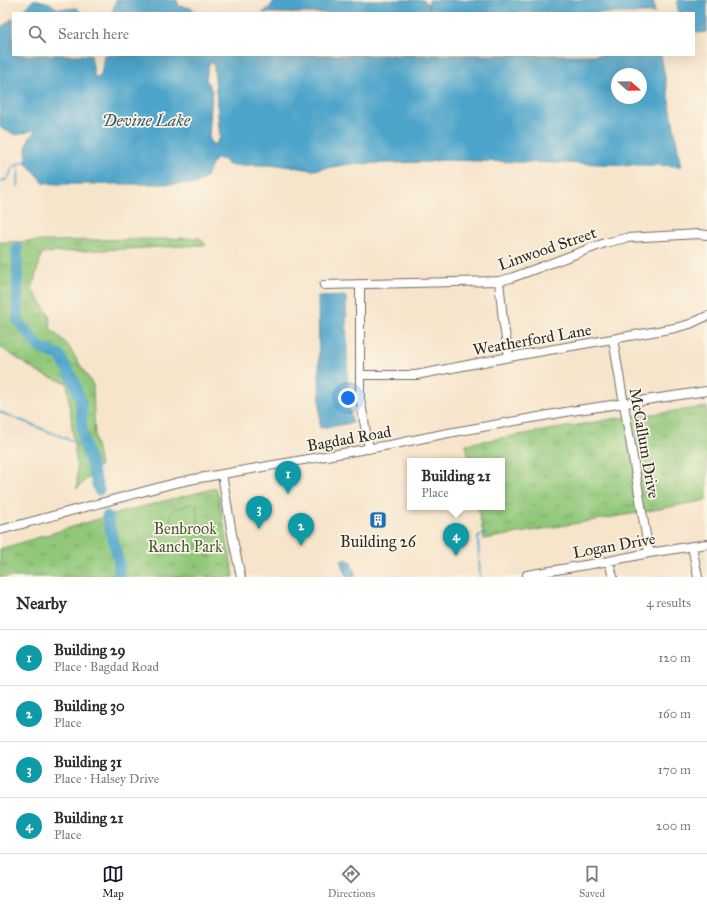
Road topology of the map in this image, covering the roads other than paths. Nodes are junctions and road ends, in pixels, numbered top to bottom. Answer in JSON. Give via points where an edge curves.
{"nodes":[{"id":1,"x":707,"y":234,"type":"edge"},
{"id":2,"x":499,"y":281,"type":"junction"},
{"id":3,"x":360,"y":284,"type":"junction"},
{"id":4,"x":324,"y":285,"type":"dead end"},
{"id":5,"x":707,"y":316,"type":"edge"},
{"id":6,"x":613,"y":339,"type":"junction"},
{"id":7,"x":510,"y":357,"type":"junction"},
{"id":8,"x":360,"y":375,"type":"junction"},
{"id":9,"x":707,"y":391,"type":"edge"},
{"id":10,"x":623,"y":403,"type":"junction"},
{"id":11,"x":369,"y":449,"type":"junction"},
{"id":12,"x":222,"y":474,"type":"junction"},
{"id":13,"x":0,"y":530,"type":"edge"},
{"id":14,"x":707,"y":544,"type":"edge"},
{"id":15,"x":692,"y":546,"type":"junction"},
{"id":16,"x":649,"y":553,"type":"junction"},
{"id":17,"x":610,"y":561,"type":"junction"},
{"id":18,"x":527,"y":576,"type":"edge"},
{"id":19,"x":241,"y":577,"type":"edge"},
{"id":20,"x":613,"y":577,"type":"edge"},
{"id":21,"x":698,"y":577,"type":"edge"}],
"edges":[{"from":1,"to":2,"type":"street","name":"Linwood Street","via":[[626,238],[605,242]]},
{"from":2,"to":3,"type":"street","name":"Linwood Street"},
{"from":2,"to":7,"type":"street"},
{"from":3,"to":4,"type":"street","name":"Linwood Street"},
{"from":3,"to":8,"type":"street"},
{"from":5,"to":6,"type":"street","name":"Weatherford Lane","via":[[675,328]]},
{"from":6,"to":7,"type":"street","name":"Weatherford Lane"},
{"from":6,"to":10,"type":"street","name":"McCallum Drive"},
{"from":7,"to":8,"type":"street","name":"Weatherford Lane","via":[[416,375]]},
{"from":8,"to":11,"type":"street","via":[[360,398]]},
{"from":9,"to":10,"type":"street","name":"Bagdad Road"},
{"from":10,"to":11,"type":"street","name":"Bagdad Road"},
{"from":10,"to":16,"type":"street","name":"McCallum Drive"},
{"from":11,"to":12,"type":"street","name":"Bagdad Road"},
{"from":12,"to":13,"type":"street","name":"Bagdad Road","via":[[176,483]]},
{"from":12,"to":19,"type":"street"},
{"from":14,"to":15,"type":"street","name":"Logan Drive"},
{"from":15,"to":16,"type":"street","name":"Logan Drive"},
{"from":15,"to":21,"type":"street"},
{"from":16,"to":17,"type":"street","name":"Logan Drive"},
{"from":17,"to":18,"type":"street","name":"Logan Drive"},
{"from":17,"to":20,"type":"street"}]}
